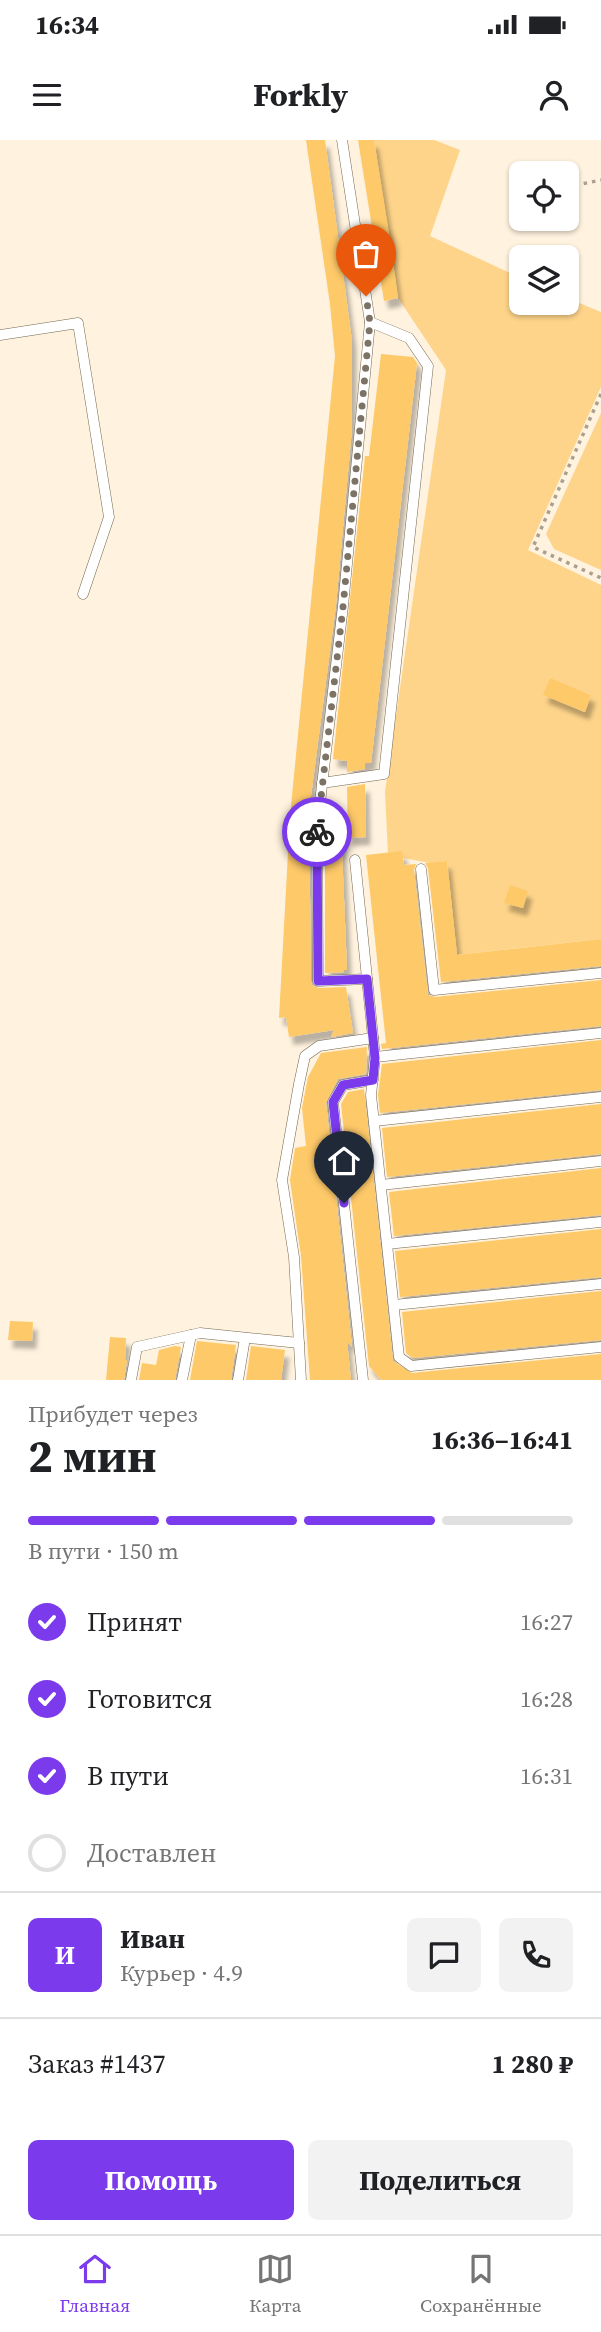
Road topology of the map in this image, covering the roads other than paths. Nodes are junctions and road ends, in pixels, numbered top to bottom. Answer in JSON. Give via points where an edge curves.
{"nodes":[{"id":1,"x":342,"y":140,"type":"edge"},
{"id":2,"x":370,"y":322,"type":"junction"},
{"id":3,"x":0,"y":335,"type":"edge"},
{"id":4,"x":83,"y":594,"type":"dead end"},
{"id":5,"x":322,"y":783,"type":"junction"},
{"id":6,"x":355,"y":860,"type":"dead end"},
{"id":7,"x":421,"y":869,"type":"dead end"},
{"id":8,"x":601,"y":973,"type":"edge"},
{"id":9,"x":367,"y":979,"type":"junction"},
{"id":10,"x":601,"y":1033,"type":"edge"},
{"id":11,"x":373,"y":1038,"type":"junction"},
{"id":12,"x":375,"y":1058,"type":"junction"},
{"id":13,"x":373,"y":1080,"type":"junction"},
{"id":14,"x":601,"y":1097,"type":"edge"},
{"id":15,"x":374,"y":1121,"type":"junction"},
{"id":16,"x":601,"y":1161,"type":"edge"},
{"id":17,"x":381,"y":1185,"type":"junction"},
{"id":18,"x":601,"y":1222,"type":"edge"},
{"id":19,"x":387,"y":1244,"type":"junction"},
{"id":20,"x":601,"y":1284,"type":"edge"},
{"id":21,"x":394,"y":1305,"type":"junction"},
{"id":22,"x":191,"y":1335,"type":"junction"},
{"id":23,"x":245,"y":1338,"type":"junction"},
{"id":24,"x":299,"y":1343,"type":"junction"},
{"id":25,"x":601,"y":1347,"type":"edge"},
{"id":26,"x":131,"y":1380,"type":"edge"},
{"id":27,"x":182,"y":1380,"type":"edge"},
{"id":28,"x":237,"y":1380,"type":"edge"},
{"id":29,"x":301,"y":1380,"type":"edge"},
{"id":30,"x":363,"y":1380,"type":"edge"}],
"edges":[{"from":1,"to":2,"type":"lane"},
{"from":2,"to":5,"type":"lane"},
{"from":2,"to":5,"type":"lane","via":[[409,338],[428,366],[384,774]]},
{"from":3,"to":4,"type":"lane","via":[[78,324],[109,517]]},
{"from":5,"to":9,"type":"lane","via":[[317,828],[318,981]]},
{"from":6,"to":9,"type":"lane"},
{"from":7,"to":8,"type":"lane","via":[[433,990]]},
{"from":9,"to":11,"type":"lane"},
{"from":10,"to":12,"type":"lane"},
{"from":11,"to":12,"type":"lane"},
{"from":11,"to":24,"type":"lane","via":[[319,1046],[305,1056],[282,1180],[294,1257]]},
{"from":12,"to":13,"type":"lane"},
{"from":13,"to":15,"type":"lane"},
{"from":13,"to":30,"type":"lane","via":[[343,1085],[333,1102]]},
{"from":14,"to":15,"type":"lane"},
{"from":15,"to":17,"type":"lane"},
{"from":16,"to":17,"type":"lane"},
{"from":17,"to":19,"type":"lane"},
{"from":18,"to":19,"type":"lane"},
{"from":19,"to":21,"type":"lane"},
{"from":20,"to":21,"type":"lane"},
{"from":21,"to":25,"type":"lane","via":[[399,1357],[411,1366]]},
{"from":22,"to":23,"type":"lane"},
{"from":22,"to":26,"type":"lane","via":[[137,1347]]},
{"from":22,"to":27,"type":"lane"},
{"from":23,"to":24,"type":"lane"},
{"from":23,"to":28,"type":"lane"},
{"from":24,"to":29,"type":"lane"}]}
